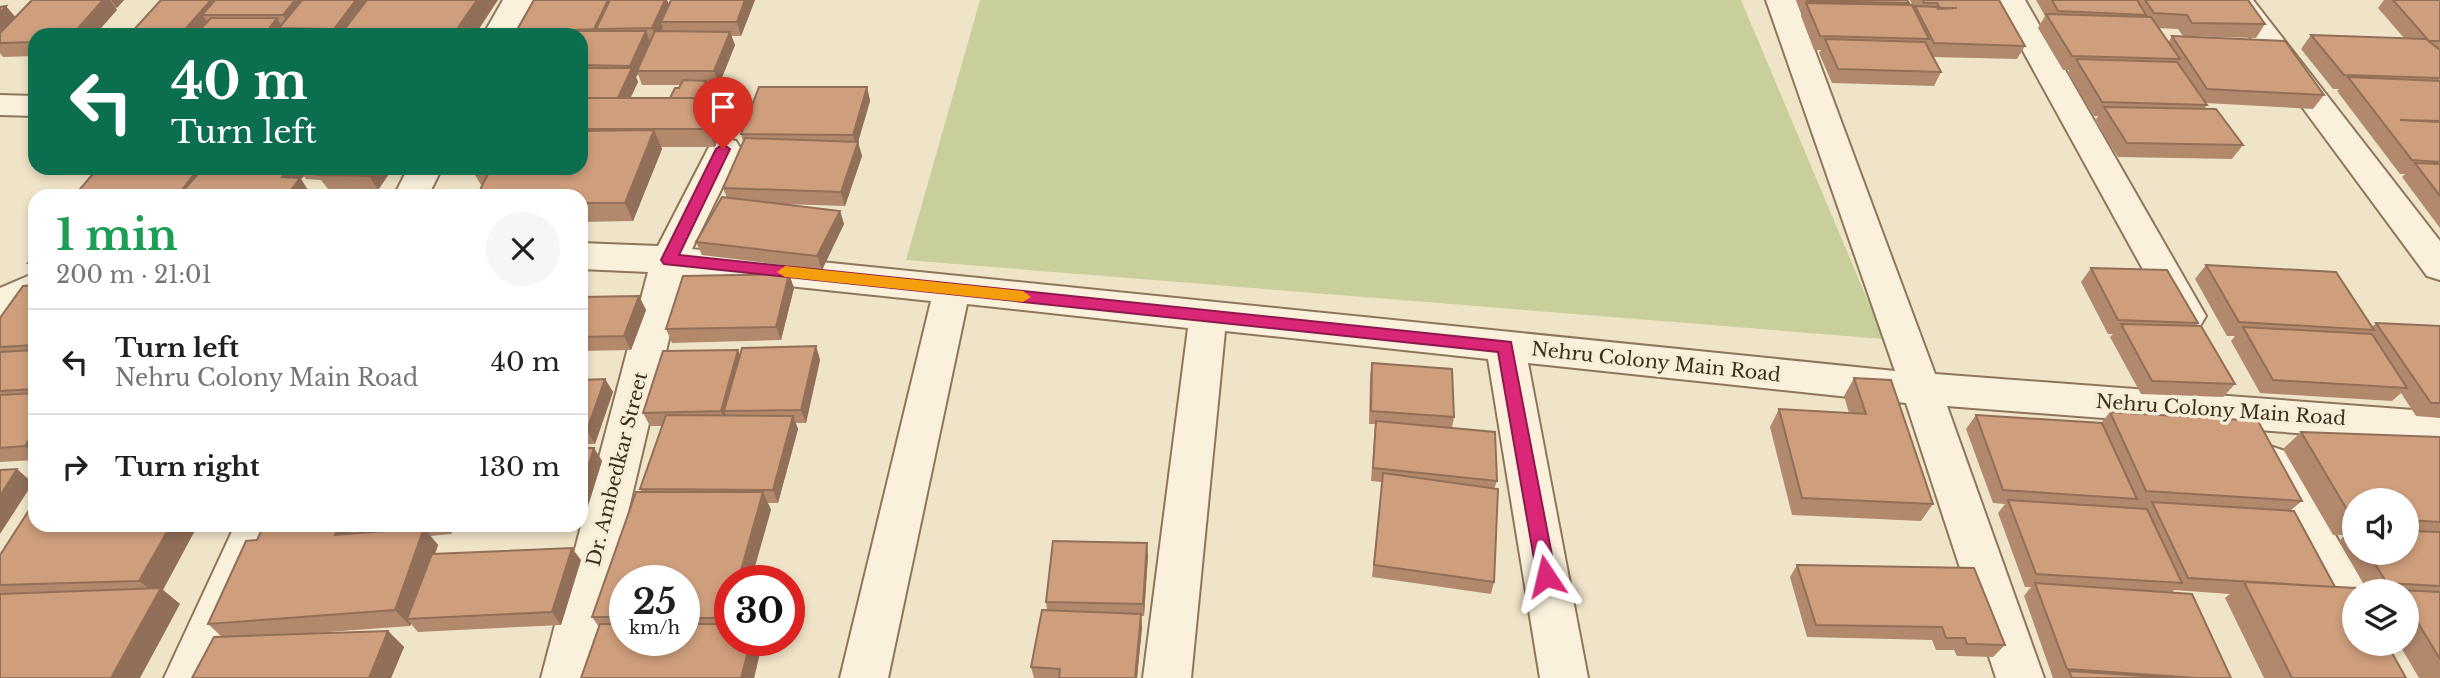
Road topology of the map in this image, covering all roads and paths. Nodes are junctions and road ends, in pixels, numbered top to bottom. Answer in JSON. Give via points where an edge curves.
{"nodes":[{"id":1,"x":517,"y":0,"type":"edge"},
{"id":2,"x":1781,"y":0,"type":"edge"},
{"id":3,"x":2010,"y":0,"type":"edge"},
{"id":4,"x":2238,"y":0,"type":"edge"},
{"id":5,"x":502,"y":28,"type":"edge"},
{"id":6,"x":0,"y":105,"type":"edge"},
{"id":7,"x":28,"y":106,"type":"edge"},
{"id":8,"x":723,"y":149,"type":"dead end"},
{"id":9,"x":588,"y":256,"type":"edge"},
{"id":10,"x":669,"y":260,"type":"junction"},
{"id":11,"x":2440,"y":267,"type":"edge"},
{"id":12,"x":952,"y":289,"type":"junction"},
{"id":13,"x":28,"y":290,"type":"edge"},
{"id":14,"x":0,"y":313,"type":"edge"},
{"id":15,"x":1208,"y":316,"type":"junction"},
{"id":16,"x":1505,"y":346,"type":"junction"},
{"id":17,"x":1921,"y":389,"type":"junction"},
{"id":18,"x":2239,"y":411,"type":"junction"},
{"id":19,"x":2440,"y":428,"type":"edge"},
{"id":20,"x":254,"y":532,"type":"edge"},
{"id":21,"x":2342,"y":587,"type":"edge"},
{"id":22,"x":188,"y":678,"type":"edge"},
{"id":23,"x":565,"y":678,"type":"edge"},
{"id":24,"x":864,"y":678,"type":"edge"},
{"id":25,"x":1167,"y":678,"type":"edge"},
{"id":26,"x":1564,"y":678,"type":"edge"},
{"id":27,"x":2020,"y":678,"type":"edge"}],
"edges":[{"from":1,"to":5,"type":"street"},
{"from":2,"to":17,"type":"street"},
{"from":3,"to":18,"type":"street"},
{"from":4,"to":11,"type":"street"},
{"from":6,"to":7,"type":"street"},
{"from":8,"to":10,"type":"street","name":"Dr. Ambedkar Street"},
{"from":9,"to":10,"type":"street","name":"Nehru Colony Main Road"},
{"from":10,"to":12,"type":"street","name":"Nehru Colony Main Road"},
{"from":10,"to":23,"type":"street","name":"Dr. Ambedkar Street"},
{"from":12,"to":15,"type":"street","name":"Nehru Colony Main Road"},
{"from":12,"to":24,"type":"street"},
{"from":13,"to":14,"type":"street","via":[[9,300]]},
{"from":15,"to":16,"type":"street","name":"Nehru Colony Main Road"},
{"from":15,"to":25,"type":"street"},
{"from":16,"to":17,"type":"street","name":"Nehru Colony Main Road"},
{"from":16,"to":26,"type":"street"},
{"from":17,"to":18,"type":"street","name":"Nehru Colony Main Road"},
{"from":17,"to":27,"type":"street"},
{"from":18,"to":19,"type":"street","name":"Nehru Colony Main Road"},
{"from":18,"to":21,"type":"street"},
{"from":20,"to":22,"type":"street"}]}
